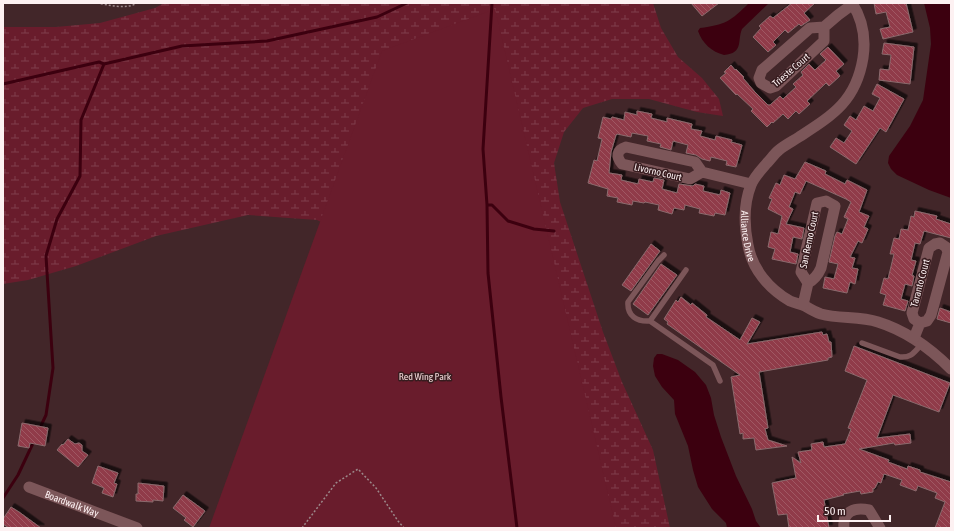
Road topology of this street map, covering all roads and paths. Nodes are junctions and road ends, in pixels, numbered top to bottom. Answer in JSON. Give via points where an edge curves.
{"nodes":[{"id":1,"x":97,"y":3,"type":"edge"},
{"id":2,"x":137,"y":3,"type":"edge"},
{"id":3,"x":853,"y":4,"type":"edge"},
{"id":4,"x":824,"y":27,"type":"junction"},
{"id":5,"x":702,"y":172,"type":"junction"},
{"id":6,"x":751,"y":184,"type":"junction"},
{"id":7,"x":664,"y":255,"type":"dead end"},
{"id":8,"x":686,"y":270,"type":"dead end"},
{"id":9,"x":808,"y":283,"type":"junction"},
{"id":10,"x":803,"y":305,"type":"junction"},
{"id":11,"x":650,"y":321,"type":"junction"},
{"id":12,"x":920,"y":323,"type":"junction"},
{"id":13,"x":918,"y":341,"type":"junction"},
{"id":14,"x":862,"y":343,"type":"dead end"},
{"id":15,"x":951,"y":369,"type":"edge"},
{"id":16,"x":720,"y":381,"type":"dead end"},
{"id":17,"x":29,"y":487,"type":"dead end"},
{"id":18,"x":137,"y":528,"type":"edge"},
{"id":19,"x":302,"y":528,"type":"edge"},
{"id":20,"x":404,"y":528,"type":"edge"},
{"id":21,"x":844,"y":528,"type":"edge"},
{"id":22,"x":880,"y":528,"type":"edge"}],
"edges":[{"from":1,"to":2,"type":"path","via":[[114,6]]},
{"from":3,"to":4,"type":"street","name":"Trieste Court"},
{"from":3,"to":6,"type":"street","name":"Alliance Drive","via":[[860,17],[865,47],[861,72],[854,87],[834,114],[779,150]]},
{"from":4,"to":4,"type":"street","name":"Trieste Court","via":[[810,28],[762,70],[759,78],[761,83],[770,88],[776,86],[824,41]]},
{"from":5,"to":5,"type":"street","name":"Livorno Court","via":[[695,162],[626,147],[618,154],[622,164],[690,180]]},
{"from":5,"to":6,"type":"street","name":"Livorno Court"},
{"from":6,"to":10,"type":"street","name":"Alliance Drive","via":[[744,222],[752,259],[758,272],[777,292],[792,302]]},
{"from":7,"to":11,"type":"lane","via":[[628,302],[630,314],[634,319]]},
{"from":8,"to":11,"type":"lane"},
{"from":9,"to":9,"type":"street","name":"San Remo Court","via":[[818,274],[835,206],[826,201],[817,203],[801,272]]},
{"from":9,"to":10,"type":"street","name":"San Remo Court"},
{"from":10,"to":13,"type":"street","name":"Alliance Drive","via":[[821,314],[876,321]]},
{"from":11,"to":16,"type":"lane","via":[[713,365]]},
{"from":12,"to":12,"type":"street","name":"Taranto Court","via":[[927,321],[931,315],[948,252],[940,243],[930,248],[912,313],[914,319]]},
{"from":12,"to":13,"type":"street","name":"Taranto Court"},
{"from":13,"to":14,"type":"lane","via":[[910,356],[906,358]]},
{"from":13,"to":15,"type":"street","name":"Alliance Drive"},
{"from":17,"to":18,"type":"street","name":"Boardwalk Way"},
{"from":19,"to":20,"type":"path","via":[[336,483],[358,469],[376,488]]},
{"from":21,"to":22,"type":"street","via":[[843,521],[847,514],[860,508],[869,510]]}]}
